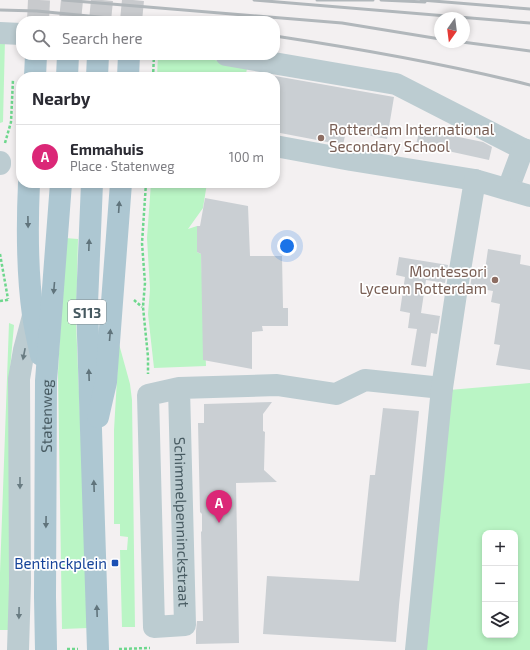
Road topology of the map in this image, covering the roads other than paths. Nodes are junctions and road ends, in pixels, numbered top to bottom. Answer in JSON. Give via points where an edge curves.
{"nodes":[{"id":1,"x":0,"y":33,"type":"edge"},
{"id":2,"x":16,"y":34,"type":"edge"},
{"id":3,"x":36,"y":60,"type":"edge"},
{"id":4,"x":68,"y":60,"type":"edge"},
{"id":5,"x":98,"y":60,"type":"edge"},
{"id":6,"x":129,"y":60,"type":"edge"},
{"id":7,"x":255,"y":60,"type":"edge"},
{"id":8,"x":35,"y":72,"type":"edge"},
{"id":9,"x":67,"y":72,"type":"edge"},
{"id":10,"x":97,"y":72,"type":"edge"},
{"id":11,"x":128,"y":72,"type":"edge"},
{"id":12,"x":280,"y":147,"type":"edge"},
{"id":13,"x":527,"y":150,"type":"edge"},
{"id":14,"x":475,"y":180,"type":"junction"},
{"id":15,"x":29,"y":188,"type":"edge"},
{"id":16,"x":61,"y":188,"type":"edge"},
{"id":17,"x":92,"y":188,"type":"edge"},
{"id":18,"x":120,"y":188,"type":"edge"},
{"id":19,"x":508,"y":190,"type":"junction"},
{"id":20,"x":530,"y":196,"type":"edge"},
{"id":21,"x":33,"y":316,"type":"junction"},
{"id":22,"x":46,"y":381,"type":"junction"},
{"id":23,"x":179,"y":388,"type":"junction"},
{"id":24,"x":442,"y":388,"type":"junction"},
{"id":25,"x":92,"y":442,"type":"junction"},
{"id":26,"x":18,"y":650,"type":"edge"},
{"id":27,"x":46,"y":650,"type":"edge"},
{"id":28,"x":98,"y":650,"type":"edge"},
{"id":29,"x":416,"y":650,"type":"edge"}],
"edges":[{"from":1,"to":2,"type":"street"},
{"from":3,"to":8,"type":"main road"},
{"from":4,"to":9,"type":"main road"},
{"from":5,"to":10,"type":"main road"},
{"from":6,"to":11,"type":"main road"},
{"from":7,"to":13,"type":"street","via":[[396,84]]},
{"from":12,"to":14,"type":"street"},
{"from":13,"to":19,"type":"street"},
{"from":14,"to":19,"type":"street"},
{"from":14,"to":24,"type":"street"},
{"from":15,"to":21,"type":"main road","number":"S113","one_way":true,"via":[[29,261]]},
{"from":16,"to":22,"type":"main road","name":"Statenweg","number":"S113","one_way":true},
{"from":25,"to":17,"type":"main road","number":"S113","one_way":true,"via":[[87,304]]},
{"from":25,"to":18,"type":"main road","number":"S113","one_way":true,"via":[[106,382]]},
{"from":19,"to":20,"type":"street"},
{"from":21,"to":22,"type":"main road","number":"S113"},
{"from":21,"to":26,"type":"street","name":"Statenweg","one_way":true,"via":[[19,379]]},
{"from":22,"to":27,"type":"main road","name":"Statenweg","number":"S113","one_way":true},
{"from":23,"to":23,"type":"street","name":"Schimmelpenninckstraat","via":[[185,625],[154,627],[148,395]]},
{"from":23,"to":24,"type":"street","via":[[276,385],[336,394],[365,380]]},
{"from":24,"to":29,"type":"street"},
{"from":28,"to":25,"type":"main road","number":"S113","one_way":true}]}
